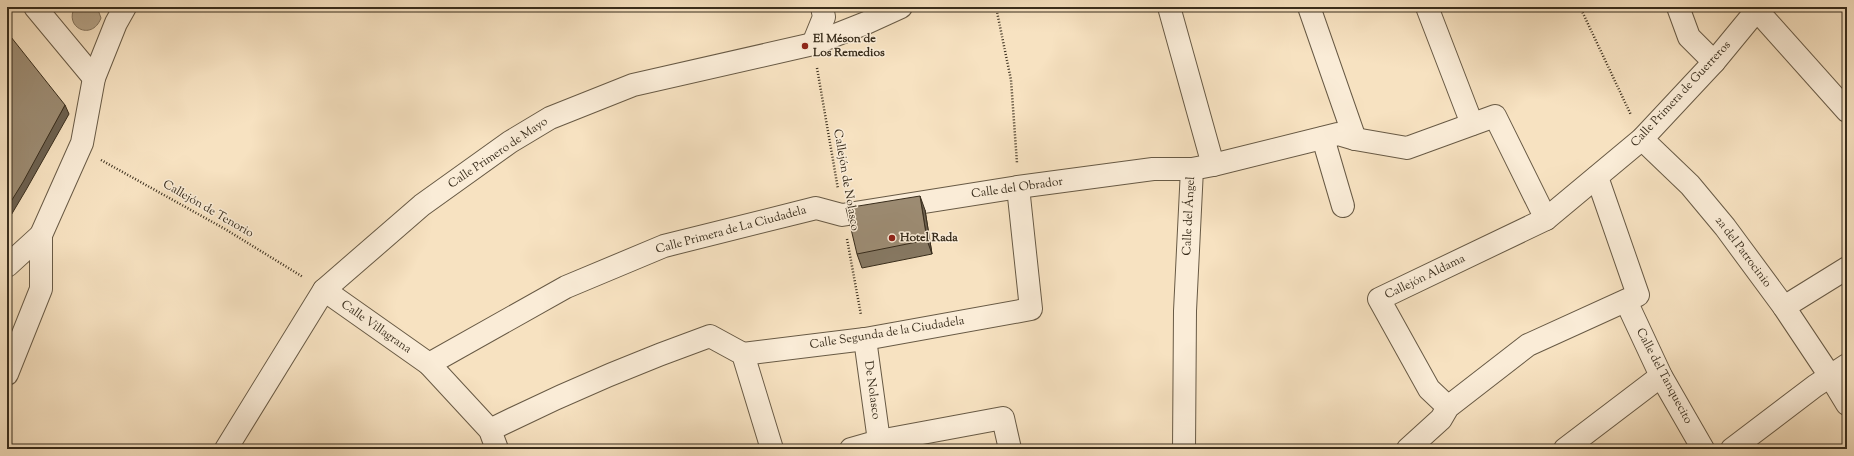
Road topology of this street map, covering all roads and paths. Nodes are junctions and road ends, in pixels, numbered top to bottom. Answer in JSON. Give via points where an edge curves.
{"nodes":[{"id":1,"x":36,"y":7,"type":"edge"},
{"id":2,"x":126,"y":7,"type":"edge"},
{"id":3,"x":822,"y":7,"type":"edge"},
{"id":4,"x":901,"y":7,"type":"edge"},
{"id":5,"x":996,"y":7,"type":"edge"},
{"id":6,"x":1170,"y":7,"type":"edge"},
{"id":7,"x":1309,"y":7,"type":"edge"},
{"id":8,"x":1428,"y":7,"type":"edge"},
{"id":9,"x":1580,"y":7,"type":"edge"},
{"id":10,"x":1678,"y":7,"type":"edge"},
{"id":11,"x":1755,"y":9,"type":"edge"},
{"id":12,"x":813,"y":44,"type":"junction"},
{"id":13,"x":1714,"y":62,"type":"junction"},
{"id":14,"x":94,"y":78,"type":"junction"},
{"id":15,"x":1847,"y":111,"type":"edge"},
{"id":16,"x":1472,"y":124,"type":"junction"},
{"id":17,"x":1323,"y":138,"type":"junction"},
{"id":18,"x":1355,"y":139,"type":"junction"},
{"id":19,"x":1642,"y":139,"type":"junction"},
{"id":20,"x":80,"y":148,"type":"junction"},
{"id":21,"x":1213,"y":165,"type":"junction"},
{"id":22,"x":1192,"y":169,"type":"junction"},
{"id":23,"x":1597,"y":177,"type":"junction"},
{"id":24,"x":1018,"y":187,"type":"junction"},
{"id":25,"x":1343,"y":206,"type":"dead end"},
{"id":26,"x":842,"y":215,"type":"junction"},
{"id":27,"x":1546,"y":219,"type":"junction"},
{"id":28,"x":41,"y":235,"type":"junction"},
{"id":29,"x":7,"y":266,"type":"edge"},
{"id":30,"x":1847,"y":268,"type":"edge"},
{"id":31,"x":324,"y":290,"type":"junction"},
{"id":32,"x":1626,"y":301,"type":"junction"},
{"id":33,"x":1784,"y":307,"type":"junction"},
{"id":34,"x":863,"y":329,"type":"junction"},
{"id":35,"x":743,"y":354,"type":"junction"},
{"id":36,"x":429,"y":364,"type":"junction"},
{"id":37,"x":1838,"y":370,"type":"edge"},
{"id":38,"x":7,"y":374,"type":"edge"},
{"id":39,"x":1661,"y":376,"type":"junction"},
{"id":40,"x":1847,"y":404,"type":"edge"},
{"id":41,"x":1448,"y":407,"type":"junction"},
{"id":42,"x":494,"y":439,"type":"edge"},
{"id":43,"x":879,"y":441,"type":"junction"},
{"id":44,"x":226,"y":449,"type":"edge"},
{"id":45,"x":772,"y":449,"type":"edge"},
{"id":46,"x":851,"y":449,"type":"edge"},
{"id":47,"x":1010,"y":449,"type":"edge"},
{"id":48,"x":1184,"y":449,"type":"edge"},
{"id":49,"x":1408,"y":449,"type":"edge"},
{"id":50,"x":1565,"y":449,"type":"edge"},
{"id":51,"x":1703,"y":449,"type":"edge"},
{"id":52,"x":1732,"y":449,"type":"edge"}],
"edges":[{"from":1,"to":14,"type":"street"},
{"from":2,"to":14,"type":"street","via":[[116,23]]},
{"from":3,"to":12,"type":"street","via":[[824,17]]},
{"from":4,"to":12,"type":"street","name":"Calle Primero de Mayo"},
{"from":5,"to":24,"type":"path","via":[[1011,80]]},
{"from":6,"to":21,"type":"street"},
{"from":7,"to":18,"type":"street"},
{"from":8,"to":16,"type":"street"},
{"from":9,"to":19,"type":"path"},
{"from":10,"to":13,"type":"street","via":[[1689,37]]},
{"from":11,"to":13,"type":"street","name":"Calle Primera de Guerreros"},
{"from":11,"to":15,"type":"street"},
{"from":12,"to":26,"type":"path","name":"Callejón de Nolasco"},
{"from":12,"to":31,"type":"street","name":"Calle Primero de Mayo","via":[[633,85],[550,118],[510,142],[422,205]]},
{"from":13,"to":19,"type":"street","name":"Calle Primera de Guerreros"},
{"from":14,"to":20,"type":"street"},
{"from":16,"to":18,"type":"street","name":"Calle del Ángel","via":[[1407,148]]},
{"from":16,"to":27,"type":"street","name":"Calle del Ángel","via":[[1495,116]]},
{"from":17,"to":18,"type":"street","name":"Calle del Ángel","via":[[1338,134]]},
{"from":17,"to":21,"type":"street","name":"Calle del Ángel"},
{"from":17,"to":25,"type":"street"},
{"from":19,"to":23,"type":"street","name":"Calle Primera de Guerreros"},
{"from":19,"to":33,"type":"street","name":"2a del Patrocinio","via":[[1690,185],[1725,227]]},
{"from":20,"to":28,"type":"street"},
{"from":20,"to":31,"type":"path","name":"Callejón de Tenorio","via":[[225,229]]},
{"from":21,"to":22,"type":"street","name":"Calle del Ángel"},
{"from":22,"to":24,"type":"street","name":"Calle del Obrador","via":[[1153,169]]},
{"from":22,"to":48,"type":"street","name":"Calle del Ángel","via":[[1184,311]]},
{"from":23,"to":27,"type":"street","name":"Calle Primera de Guerreros"},
{"from":23,"to":32,"type":"street","via":[[1638,295]]},
{"from":24,"to":26,"type":"street","name":"Calle del Obrador"},
{"from":24,"to":34,"type":"street","name":"Calle Segunda de la Ciudadela","via":[[1031,308]]},
{"from":26,"to":34,"type":"path","name":"Callejón de Nolasco"},
{"from":26,"to":36,"type":"street","name":"Calle Primera de La Ciudadela","via":[[816,208],[664,246],[566,288]]},
{"from":27,"to":41,"type":"street","name":"Callejón Aldama","via":[[1379,299],[1429,389]]},
{"from":28,"to":29,"type":"street"},
{"from":28,"to":38,"type":"street","via":[[41,289]]},
{"from":30,"to":33,"type":"street"},
{"from":31,"to":36,"type":"street","name":"Calle Villagrana"},
{"from":31,"to":44,"type":"street","name":"Calle Primero de Mayo"},
{"from":32,"to":39,"type":"street","name":"Calle del Tanquecito"},
{"from":32,"to":41,"type":"street","via":[[1528,345]]},
{"from":33,"to":37,"type":"street","name":"2a del Patrocinio"},
{"from":34,"to":35,"type":"street","name":"Calle Segunda de la Ciudadela"},
{"from":34,"to":43,"type":"street","name":"De Nolasco"},
{"from":35,"to":42,"type":"street","via":[[710,336],[565,393]]},
{"from":35,"to":45,"type":"street"},
{"from":36,"to":42,"type":"street","name":"Calle Villagrana"},
{"from":37,"to":40,"type":"street","name":"2a del Patrocinio"},
{"from":37,"to":52,"type":"street"},
{"from":39,"to":50,"type":"street"},
{"from":39,"to":51,"type":"street","name":"Calle del Tanquecito"},
{"from":41,"to":49,"type":"street","via":[[1441,419]]},
{"from":43,"to":46,"type":"street"},
{"from":43,"to":47,"type":"street","via":[[1003,418]]}]}
